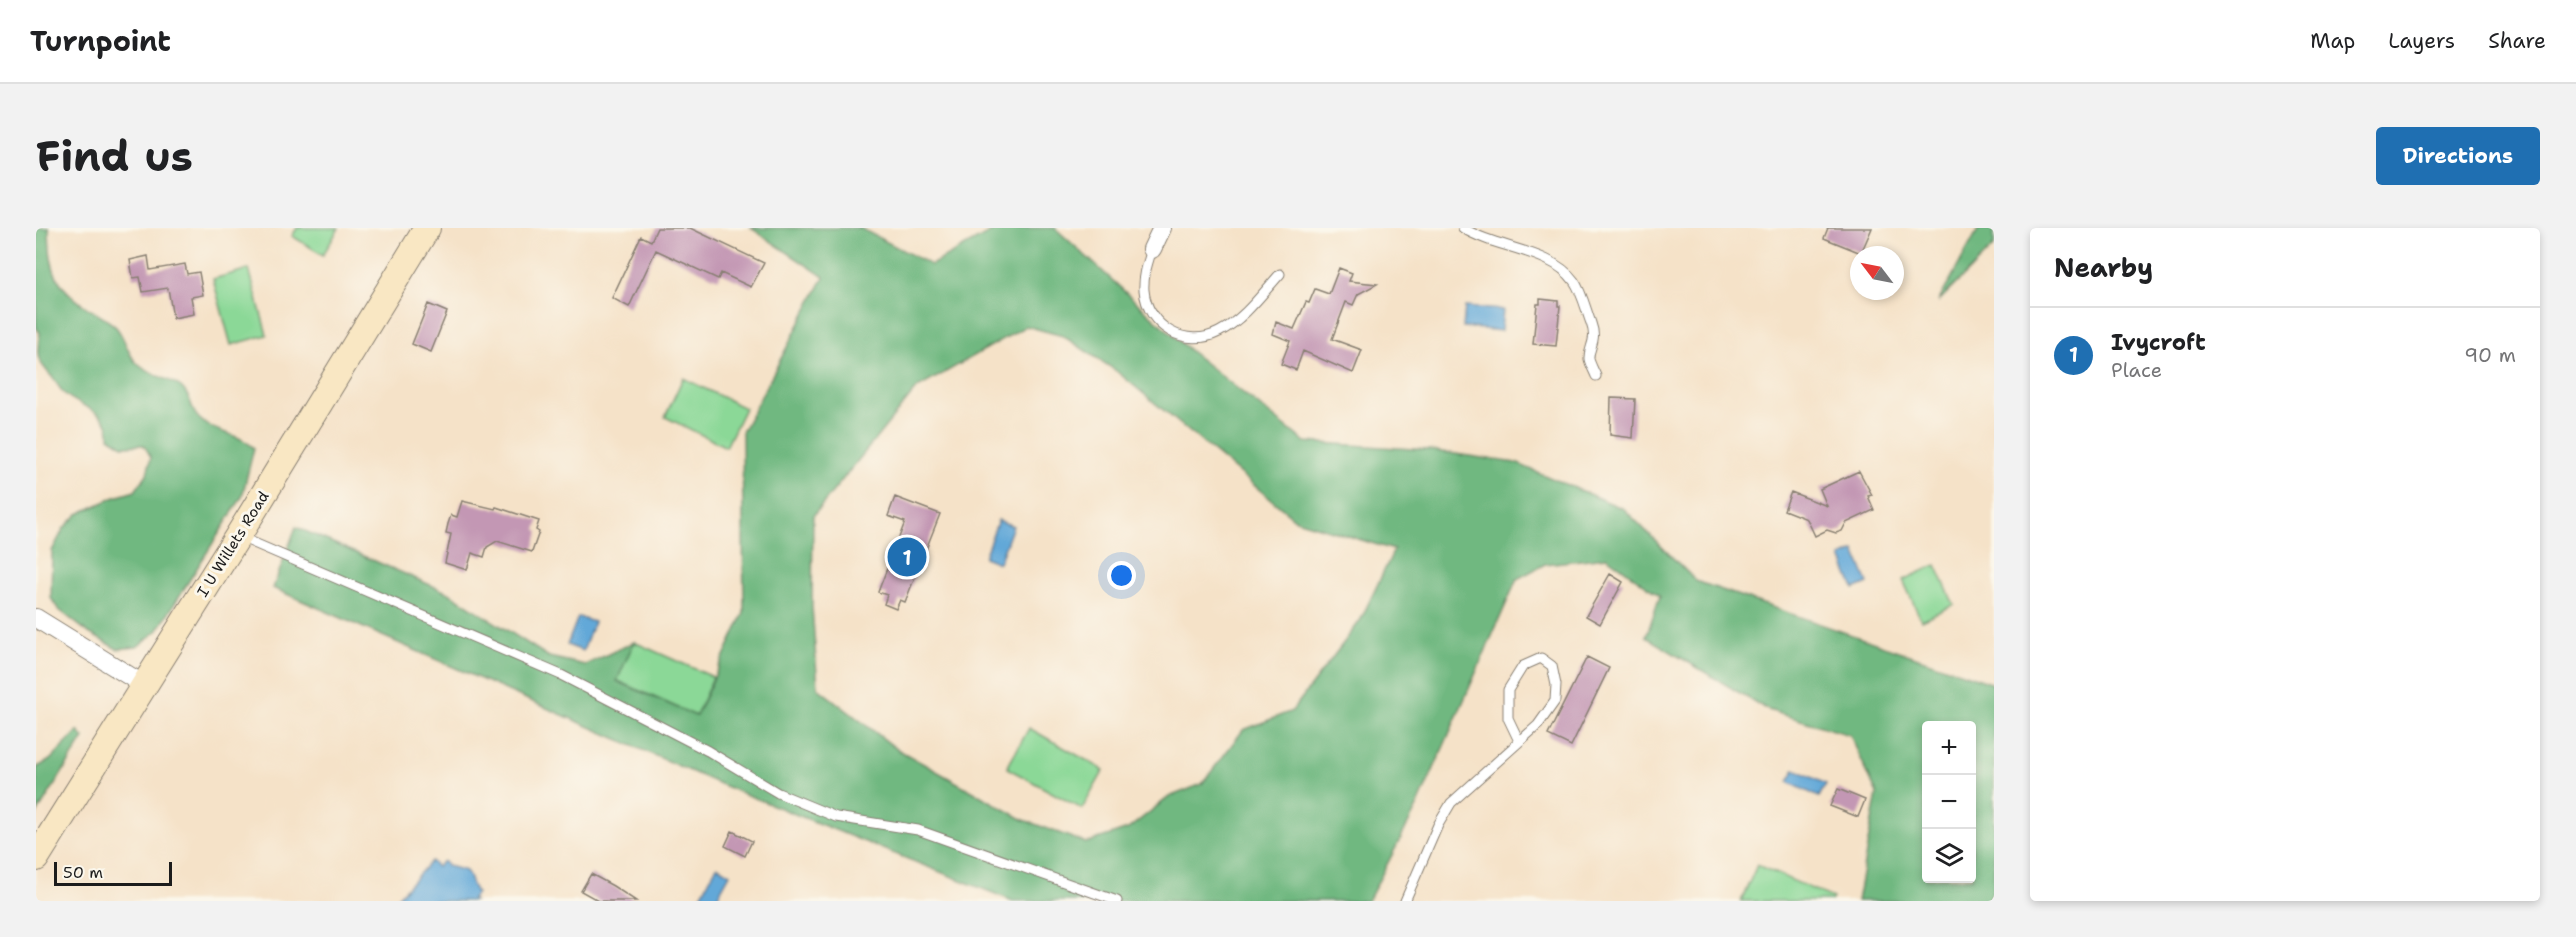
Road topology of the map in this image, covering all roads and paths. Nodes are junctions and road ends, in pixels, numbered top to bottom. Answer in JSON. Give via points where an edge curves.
{"nodes":[{"id":1,"x":427,"y":228,"type":"edge"},
{"id":2,"x":1162,"y":228,"type":"edge"},
{"id":3,"x":1463,"y":228,"type":"edge"},
{"id":4,"x":1152,"y":249,"type":"joint"},
{"id":5,"x":1280,"y":274,"type":"dead end"},
{"id":6,"x":1596,"y":376,"type":"dead end"},
{"id":7,"x":238,"y":536,"type":"junction"},
{"id":8,"x":36,"y":618,"type":"edge"},
{"id":9,"x":144,"y":685,"type":"junction"},
{"id":10,"x":1519,"y":741,"type":"junction"},
{"id":11,"x":36,"y":858,"type":"edge"},
{"id":12,"x":1117,"y":901,"type":"edge"},
{"id":13,"x":1405,"y":901,"type":"edge"}],
"edges":[{"from":1,"to":7,"type":"street","name":"I U Willets Road"},
{"from":2,"to":4,"type":"street"},
{"from":3,"to":6,"type":"lane","via":[[1480,238],[1552,261],[1566,271],[1575,283],[1592,327],[1594,341],[1589,357]]},
{"from":4,"to":5,"type":"lane","via":[[1145,277],[1146,303],[1159,325],[1182,337],[1198,338],[1227,327]]},
{"from":7,"to":9,"type":"street","name":"I U Willets Road"},
{"from":7,"to":12,"type":"lane","via":[[561,675],[708,751],[778,793],[836,817],[918,830]]},
{"from":8,"to":9,"type":"street"},
{"from":9,"to":11,"type":"street","name":"I U Willets Road"},
{"from":10,"to":10,"type":"lane","via":[[1508,718],[1508,690],[1523,666],[1541,658],[1552,666],[1555,701],[1538,725]]},
{"from":10,"to":13,"type":"lane","via":[[1451,803],[1437,825]]}]}
